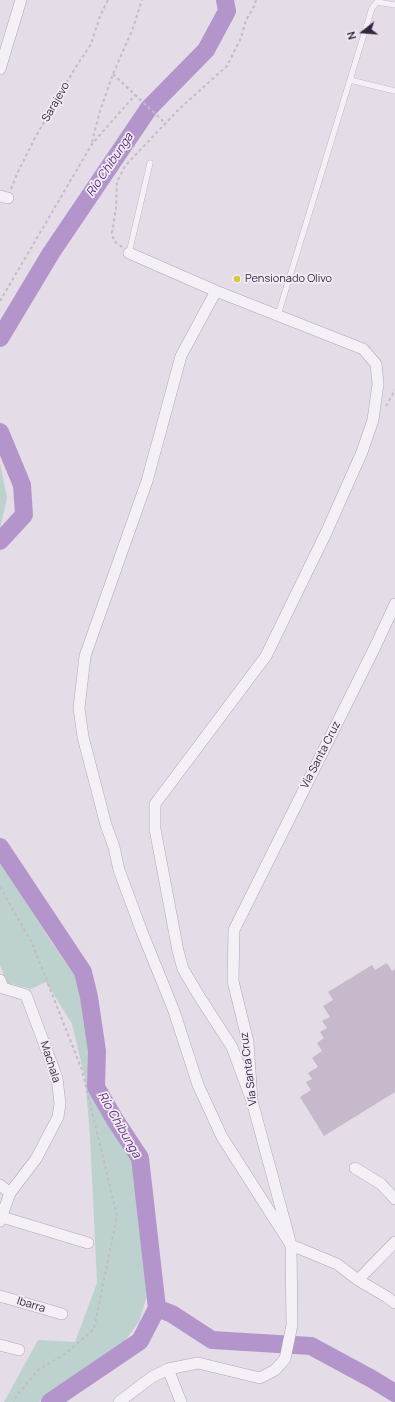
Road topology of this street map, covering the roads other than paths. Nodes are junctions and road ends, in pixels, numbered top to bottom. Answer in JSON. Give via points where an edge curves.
{"nodes":[{"id":1,"x":21,"y":0,"type":"edge"},
{"id":2,"x":395,"y":5,"type":"edge"},
{"id":3,"x":4,"y":40,"type":"edge"},
{"id":4,"x":0,"y":69,"type":"edge"},
{"id":5,"x":350,"y":80,"type":"junction"},
{"id":6,"x":395,"y":91,"type":"edge"},
{"id":7,"x":150,"y":163,"type":"dead end"},
{"id":8,"x":129,"y":253,"type":"joint"},
{"id":9,"x":216,"y":291,"type":"junction"},
{"id":10,"x":278,"y":315,"type":"junction"},
{"id":11,"x":395,"y":604,"type":"edge"},
{"id":12,"x":1,"y":986,"type":"edge"},
{"id":13,"x":252,"y":1101,"type":"junction"},
{"id":14,"x":355,"y":1168,"type":"dead end"},
{"id":15,"x":0,"y":1185,"type":"edge"},
{"id":16,"x":10,"y":1193,"type":"junction"},
{"id":17,"x":395,"y":1199,"type":"edge"},
{"id":18,"x":1,"y":1219,"type":"edge"},
{"id":19,"x":395,"y":1242,"type":"edge"},
{"id":20,"x":88,"y":1243,"type":"dead end"},
{"id":21,"x":291,"y":1245,"type":"junction"},
{"id":22,"x":358,"y":1280,"type":"junction"},
{"id":23,"x":0,"y":1296,"type":"edge"},
{"id":24,"x":395,"y":1303,"type":"edge"},
{"id":25,"x":62,"y":1314,"type":"dead end"},
{"id":26,"x":0,"y":1345,"type":"edge"},
{"id":27,"x":18,"y":1350,"type":"dead end"},
{"id":28,"x":168,"y":1369,"type":"junction"},
{"id":29,"x":119,"y":1402,"type":"edge"},
{"id":30,"x":181,"y":1402,"type":"edge"}],
"edges":[{"from":1,"to":3,"type":"street"},
{"from":2,"to":5,"type":"lane","via":[[377,2],[372,8]]},
{"from":3,"to":4,"type":"street"},
{"from":5,"to":6,"type":"lane"},
{"from":5,"to":10,"type":"lane"},
{"from":7,"to":8,"type":"lane"},
{"from":8,"to":9,"type":"street"},
{"from":9,"to":10,"type":"street"},
{"from":9,"to":21,"type":"street","via":[[181,356],[147,481],[85,656],[79,708],[83,737],[119,870],[174,1011],[198,1085],[222,1137]]},
{"from":10,"to":13,"type":"street","via":[[362,349],[376,364],[378,384],[373,420],[362,452],[326,533],[266,656],[155,804],[154,818],[183,969],[232,1047]]},
{"from":11,"to":13,"type":"street","name":"Vía Santa Cruz","via":[[234,930],[233,981],[248,1042]]},
{"from":12,"to":16,"type":"street","name":"Machala","via":[[26,995],[57,1078],[60,1104],[58,1117],[36,1159]]},
{"from":13,"to":21,"type":"street","name":"Vía Santa Cruz"},
{"from":14,"to":17,"type":"street","via":[[381,1184]]},
{"from":15,"to":16,"type":"street"},
{"from":16,"to":18,"type":"street","name":"Machala"},
{"from":18,"to":20,"type":"street"},
{"from":19,"to":22,"type":"street"},
{"from":21,"to":22,"type":"street","via":[[337,1264]]},
{"from":21,"to":28,"type":"street","name":"Vía Santa Cruz","via":[[292,1325],[285,1359],[275,1370],[260,1378],[198,1363]]},
{"from":22,"to":24,"type":"street"},
{"from":23,"to":25,"type":"street","name":"Ibarra"},
{"from":26,"to":27,"type":"street"},
{"from":28,"to":29,"type":"street","name":"Vía Santa Cruz","via":[[152,1377]]},
{"from":28,"to":30,"type":"street"}]}
